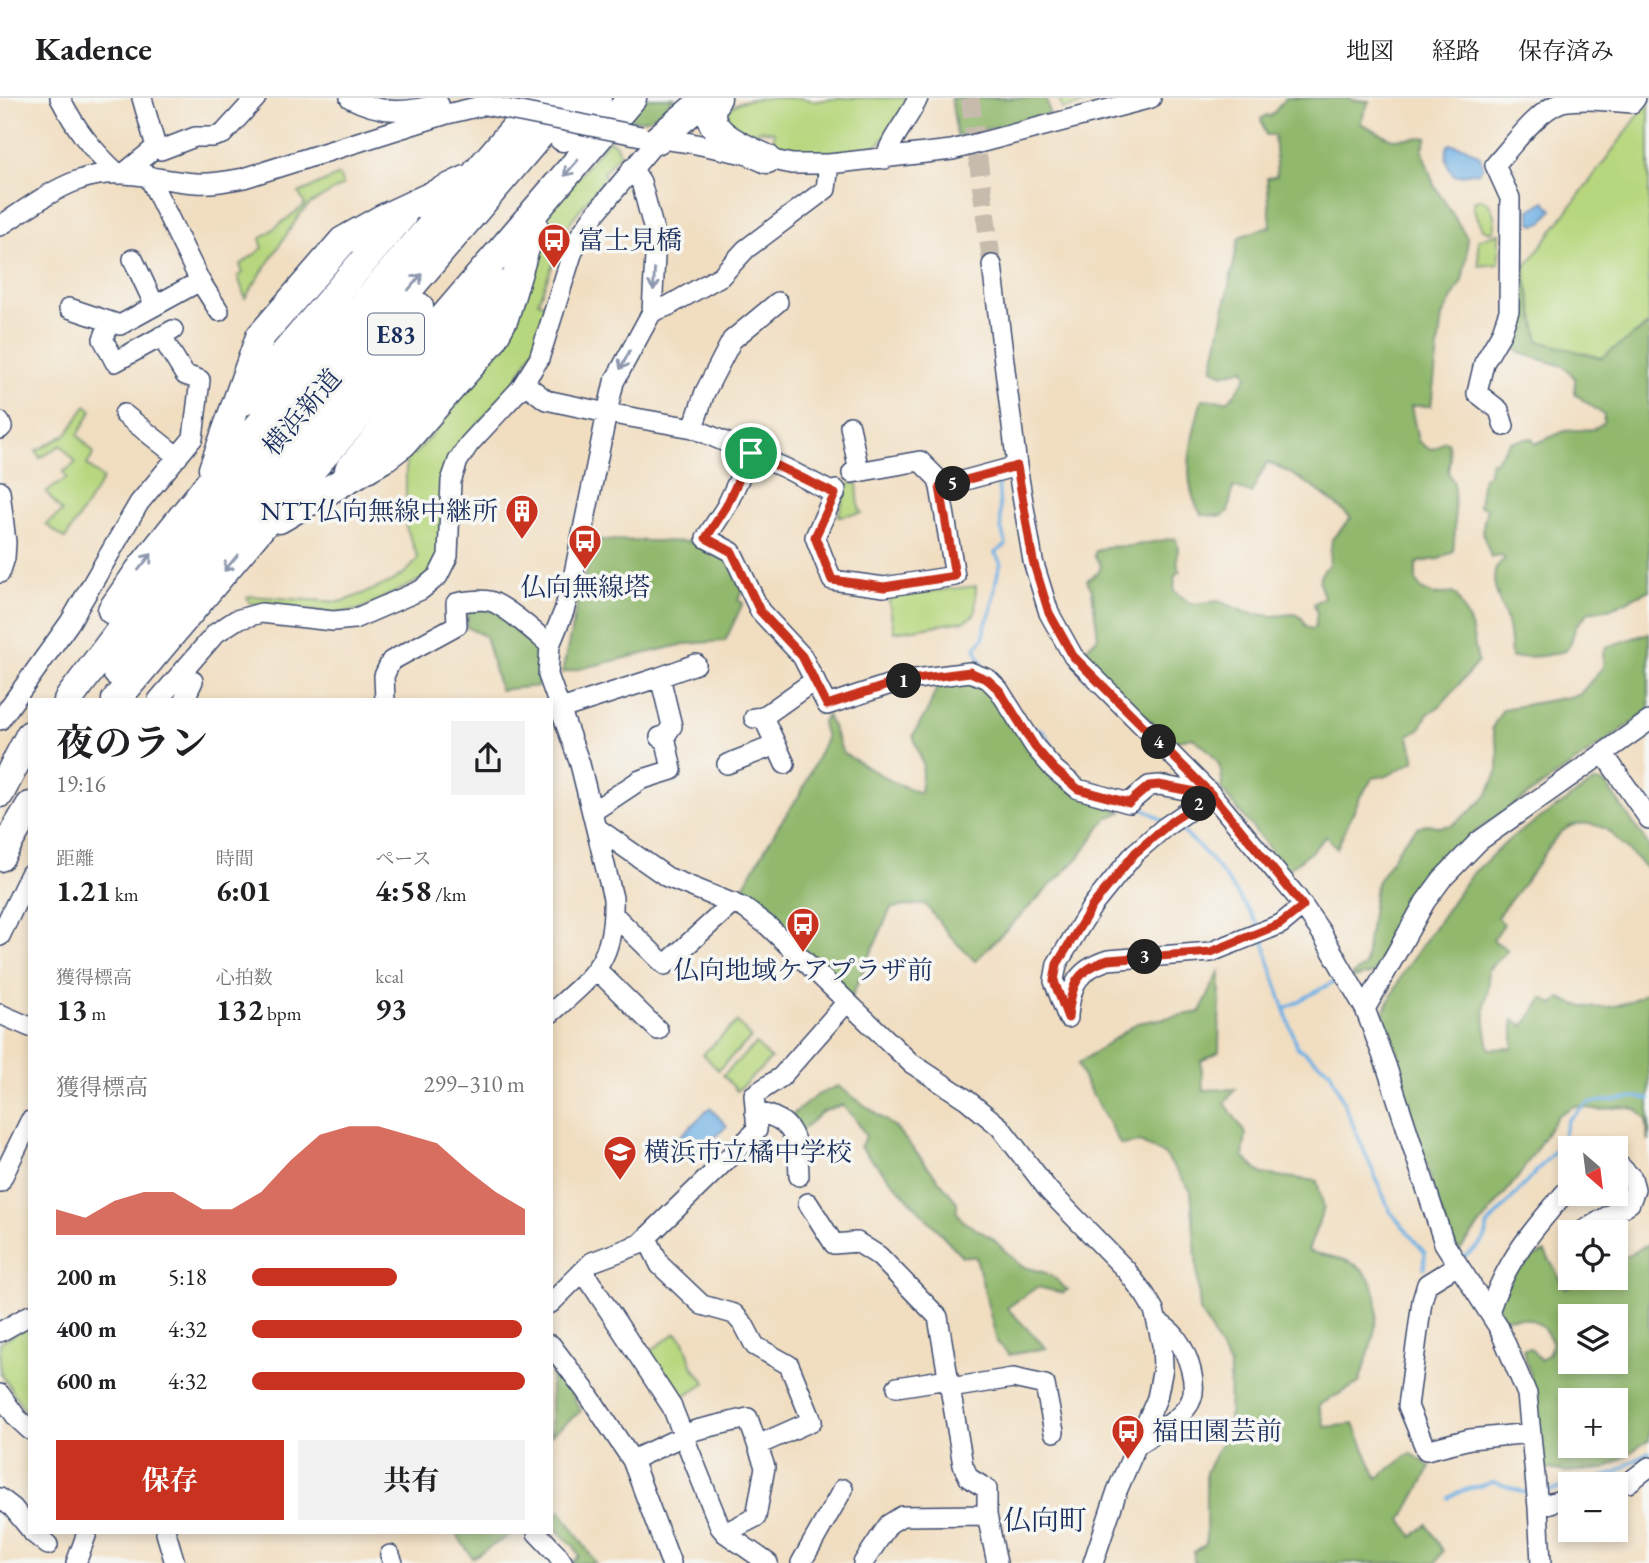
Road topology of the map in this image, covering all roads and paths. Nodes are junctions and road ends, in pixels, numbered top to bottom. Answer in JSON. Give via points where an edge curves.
{"nodes":[{"id":1,"x":60,"y":98,"type":"edge"},
{"id":2,"x":142,"y":98,"type":"edge"},
{"id":3,"x":256,"y":98,"type":"edge"},
{"id":4,"x":351,"y":98,"type":"edge"},
{"id":5,"x":541,"y":98,"type":"edge"},
{"id":6,"x":572,"y":98,"type":"edge"},
{"id":7,"x":597,"y":98,"type":"edge"},
{"id":8,"x":632,"y":98,"type":"edge"},
{"id":9,"x":686,"y":98,"type":"edge"},
{"id":10,"x":707,"y":98,"type":"edge"},
{"id":11,"x":717,"y":98,"type":"edge"},
{"id":12,"x":918,"y":98,"type":"edge"},
{"id":13,"x":1151,"y":98,"type":"edge"},
{"id":14,"x":1636,"y":98,"type":"edge"},
{"id":15,"x":442,"y":105,"type":"edge"},
{"id":16,"x":650,"y":137,"type":"junction"},
{"id":17,"x":156,"y":147,"type":"junction"},
{"id":18,"x":767,"y":159,"type":"junction"},
{"id":19,"x":885,"y":159,"type":"junction"},
{"id":20,"x":829,"y":164,"type":"junction"},
{"id":21,"x":632,"y":168,"type":"junction"},
{"id":22,"x":120,"y":174,"type":"junction"},
{"id":23,"x":148,"y":175,"type":"junction"},
{"id":24,"x":473,"y":177,"type":"junction"},
{"id":25,"x":446,"y":190,"type":"junction"},
{"id":26,"x":541,"y":203,"type":"junction"},
{"id":27,"x":412,"y":204,"type":"junction"},
{"id":28,"x":0,"y":226,"type":"edge"},
{"id":29,"x":526,"y":243,"type":"junction"},
{"id":30,"x":133,"y":259,"type":"dead end"},
{"id":31,"x":992,"y":265,"type":"tunnel mouth"},
{"id":32,"x":516,"y":276,"type":"junction"},
{"id":33,"x":200,"y":281,"type":"junction"},
{"id":34,"x":778,"y":302,"type":"dead end"},
{"id":35,"x":155,"y":306,"type":"junction"},
{"id":36,"x":69,"y":308,"type":"dead end"},
{"id":37,"x":219,"y":311,"type":"dead end"},
{"id":38,"x":652,"y":312,"type":"junction"},
{"id":39,"x":110,"y":322,"type":"junction"},
{"id":40,"x":524,"y":383,"type":"junction"},
{"id":41,"x":607,"y":413,"type":"junction"},
{"id":42,"x":124,"y":414,"type":"dead end"},
{"id":43,"x":233,"y":414,"type":"junction"},
{"id":44,"x":0,"y":422,"type":"edge"},
{"id":45,"x":850,"y":426,"type":"dead end"},
{"id":46,"x":1504,"y":426,"type":"dead end"},
{"id":47,"x":693,"y":428,"type":"junction"},
{"id":48,"x":0,"y":429,"type":"edge"},
{"id":49,"x":220,"y":449,"type":"junction"},
{"id":50,"x":751,"y":453,"type":"junction"},
{"id":51,"x":178,"y":457,"type":"junction"},
{"id":52,"x":1017,"y":466,"type":"junction"},
{"id":53,"x":208,"y":485,"type":"junction"},
{"id":54,"x":335,"y":486,"type":"junction"},
{"id":55,"x":940,"y":487,"type":"junction"},
{"id":56,"x":1,"y":499,"type":"edge"},
{"id":57,"x":296,"y":509,"type":"junction"},
{"id":58,"x":256,"y":533,"type":"junction"},
{"id":59,"x":0,"y":573,"type":"edge"},
{"id":60,"x":550,"y":645,"type":"junction"},
{"id":61,"x":696,"y":664,"type":"dead end"},
{"id":62,"x":194,"y":671,"type":"junction"},
{"id":63,"x":660,"y":677,"type":"junction"},
{"id":64,"x":815,"y":680,"type":"junction"},
{"id":65,"x":53,"y":698,"type":"edge"},
{"id":66,"x":70,"y":698,"type":"edge"},
{"id":67,"x":98,"y":698,"type":"edge"},
{"id":68,"x":118,"y":698,"type":"edge"},
{"id":69,"x":160,"y":698,"type":"edge"},
{"id":70,"x":185,"y":698,"type":"edge"},
{"id":71,"x":385,"y":698,"type":"edge"},
{"id":72,"x":2,"y":708,"type":"edge"},
{"id":73,"x":561,"y":709,"type":"junction"},
{"id":74,"x":1649,"y":721,"type":"edge"},
{"id":75,"x":28,"y":739,"type":"edge"},
{"id":76,"x":776,"y":745,"type":"junction"},
{"id":77,"x":1603,"y":753,"type":"junction"},
{"id":78,"x":28,"y":756,"type":"edge"},
{"id":79,"x":727,"y":764,"type":"dead end"},
{"id":80,"x":785,"y":764,"type":"dead end"},
{"id":81,"x":0,"y":793,"type":"edge"},
{"id":82,"x":1212,"y":795,"type":"junction"},
{"id":83,"x":0,"y":800,"type":"edge"},
{"id":84,"x":28,"y":809,"type":"edge"},
{"id":85,"x":1649,"y":819,"type":"edge"},
{"id":86,"x":595,"y":820,"type":"junction"},
{"id":87,"x":0,"y":857,"type":"edge"},
{"id":88,"x":28,"y":878,"type":"edge"},
{"id":89,"x":733,"y":903,"type":"junction"},
{"id":90,"x":1303,"y":906,"type":"junction"},
{"id":91,"x":614,"y":915,"type":"junction"},
{"id":92,"x":0,"y":936,"type":"edge"},
{"id":93,"x":597,"y":970,"type":"junction"},
{"id":94,"x":847,"y":1002,"type":"junction"},
{"id":95,"x":1365,"y":1009,"type":"junction"},
{"id":96,"x":553,"y":1011,"type":"edge"},
{"id":97,"x":0,"y":1014,"type":"edge"},
{"id":98,"x":28,"y":1026,"type":"edge"},
{"id":99,"x":658,"y":1030,"type":"dead end"},
{"id":100,"x":755,"y":1112,"type":"junction"},
{"id":101,"x":28,"y":1125,"type":"edge"},
{"id":102,"x":1628,"y":1174,"type":"edge"},
{"id":103,"x":799,"y":1176,"type":"dead end"},
{"id":104,"x":0,"y":1182,"type":"edge"},
{"id":105,"x":1558,"y":1201,"type":"edge"},
{"id":106,"x":808,"y":1203,"type":"dead end"},
{"id":107,"x":1628,"y":1204,"type":"edge"},
{"id":108,"x":1625,"y":1206,"type":"edge"},
{"id":109,"x":1601,"y":1220,"type":"edge"},
{"id":110,"x":647,"y":1238,"type":"junction"},
{"id":111,"x":1458,"y":1265,"type":"junction"},
{"id":112,"x":583,"y":1270,"type":"junction"},
{"id":113,"x":553,"y":1301,"type":"edge"},
{"id":114,"x":1489,"y":1312,"type":"junction"},
{"id":115,"x":28,"y":1316,"type":"edge"},
{"id":116,"x":1158,"y":1322,"type":"junction"},
{"id":117,"x":0,"y":1332,"type":"edge"},
{"id":118,"x":553,"y":1348,"type":"edge"},
{"id":119,"x":949,"y":1383,"type":"junction"},
{"id":120,"x":897,"y":1387,"type":"dead end"},
{"id":121,"x":0,"y":1394,"type":"edge"},
{"id":122,"x":28,"y":1428,"type":"edge"},
{"id":123,"x":1054,"y":1433,"type":"dead end"},
{"id":124,"x":1531,"y":1433,"type":"junction"},
{"id":125,"x":683,"y":1435,"type":"junction"},
{"id":126,"x":1139,"y":1444,"type":"junction"},
{"id":127,"x":758,"y":1445,"type":"junction"},
{"id":128,"x":632,"y":1460,"type":"junction"},
{"id":129,"x":1649,"y":1467,"type":"edge"},
{"id":130,"x":1628,"y":1483,"type":"edge"},
{"id":131,"x":843,"y":1489,"type":"dead end"},
{"id":132,"x":0,"y":1498,"type":"edge"},
{"id":133,"x":1558,"y":1501,"type":"edge"},
{"id":134,"x":1538,"y":1507,"type":"junction"},
{"id":135,"x":987,"y":1516,"type":"junction"},
{"id":136,"x":28,"y":1527,"type":"edge"},
{"id":137,"x":725,"y":1533,"type":"junction"},
{"id":138,"x":87,"y":1534,"type":"edge"},
{"id":139,"x":538,"y":1534,"type":"edge"},
{"id":140,"x":170,"y":1547,"type":"edge"},
{"id":141,"x":76,"y":1563,"type":"edge"},
{"id":142,"x":159,"y":1563,"type":"edge"},
{"id":143,"x":563,"y":1563,"type":"edge"},
{"id":144,"x":671,"y":1563,"type":"edge"},
{"id":145,"x":768,"y":1563,"type":"edge"},
{"id":146,"x":801,"y":1563,"type":"edge"},
{"id":147,"x":863,"y":1563,"type":"edge"},
{"id":148,"x":998,"y":1563,"type":"edge"},
{"id":149,"x":1093,"y":1563,"type":"edge"},
{"id":150,"x":1541,"y":1563,"type":"edge"}],
"edges":[{"from":1,"to":22,"type":"street","via":[[75,127]]},
{"from":2,"to":17,"type":"street"},
{"from":3,"to":17,"type":"street","via":[[223,134],[195,137],[161,150]]},
{"from":4,"to":15,"type":"street","via":[[397,112]]},
{"from":5,"to":24,"type":"highway"},
{"from":66,"to":6,"type":"highway","name":"横浜新道","number":"E83","one_way":true,"via":[[177,555]]},
{"from":7,"to":67,"type":"highway","name":"横浜新道","number":"E83","via":[[195,570]]},
{"from":8,"to":26,"type":"highway","one_way":true},
{"from":9,"to":16,"type":"highway"},
{"from":10,"to":16,"type":"highway"},
{"from":11,"to":18,"type":"highway","via":[[711,112],[719,132]]},
{"from":12,"to":19,"type":"street"},
{"from":13,"to":19,"type":"street","via":[[981,143]]},
{"from":14,"to":46,"type":"street","via":[[1632,103],[1563,101],[1540,116],[1495,165],[1510,198],[1509,311],[1484,363],[1477,393],[1499,410]]},
{"from":15,"to":16,"type":"street","bridge":true,"via":[[485,105]]},
{"from":15,"to":23,"type":"street","via":[[244,178],[195,183]]},
{"from":16,"to":18,"type":"street"},
{"from":16,"to":21,"type":"street"},
{"from":17,"to":22,"type":"street"},
{"from":18,"to":20,"type":"street"},
{"from":19,"to":20,"type":"street"},
{"from":20,"to":38,"type":"street","via":[[826,189],[746,249],[720,276]]},
{"from":21,"to":38,"type":"street","one_way":true,"via":[[641,182],[656,239]]},
{"from":21,"to":40,"type":"street","via":[[581,234],[539,359]]},
{"from":22,"to":23,"type":"street"},
{"from":22,"to":28,"type":"street","via":[[80,179]]},
{"from":23,"to":33,"type":"street"},
{"from":24,"to":25,"type":"highway"},
{"from":24,"to":53,"type":"highway"},
{"from":25,"to":27,"type":"highway"},
{"from":25,"to":49,"type":"highway"},
{"from":26,"to":29,"type":"highway"},
{"from":26,"to":58,"type":"highway"},
{"from":27,"to":43,"type":"highway"},
{"from":27,"to":43,"type":"highway","via":[[344,241],[260,337]]},
{"from":29,"to":32,"type":"highway"},
{"from":29,"to":57,"type":"highway"},
{"from":30,"to":35,"type":"street"},
{"from":31,"to":52,"type":"street"},
{"from":32,"to":54,"type":"highway"},
{"from":32,"to":54,"type":"highway","via":[[491,342],[403,443]]},
{"from":33,"to":35,"type":"street"},
{"from":33,"to":37,"type":"street"},
{"from":34,"to":47,"type":"street","via":[[732,340],[705,392]]},
{"from":35,"to":39,"type":"street","via":[[120,326]]},
{"from":36,"to":39,"type":"street"},
{"from":38,"to":41,"type":"street","one_way":true,"via":[[614,382]]},
{"from":39,"to":51,"type":"street","via":[[103,339],[115,362],[167,333],[185,375],[200,380],[193,438]]},
{"from":40,"to":41,"type":"street","via":[[546,400]]},
{"from":40,"to":62,"type":"street","via":[[458,461],[452,481],[448,556],[438,576],[421,590],[354,619],[261,613],[236,620],[216,633]]},
{"from":41,"to":47,"type":"street"},
{"from":41,"to":60,"type":"street","via":[[573,578]]},
{"from":42,"to":51,"type":"street"},
{"from":43,"to":49,"type":"highway"},
{"from":44,"to":48,"type":"street"},
{"from":45,"to":55,"type":"street","via":[[855,472],[920,461]]},
{"from":47,"to":50,"type":"street"},
{"from":49,"to":53,"type":"highway"},
{"from":50,"to":55,"type":"street","via":[[835,492],[815,537],[832,580],[884,587],[955,576]]},
{"from":50,"to":64,"type":"street","via":[[706,538],[732,552],[760,611],[802,656]]},
{"from":51,"to":72,"type":"street","via":[[139,503],[70,622]]},
{"from":52,"to":55,"type":"street"},
{"from":52,"to":82,"type":"street","via":[[1033,561],[1049,613],[1073,656]]},
{"from":65,"to":53,"type":"highway","one_way":true,"via":[[139,571]]},
{"from":54,"to":57,"type":"highway"},
{"from":56,"to":59,"type":"street","via":[[6,542]]},
{"from":57,"to":58,"type":"highway"},
{"from":58,"to":68,"type":"highway","one_way":true},
{"from":60,"to":71,"type":"street","via":[[492,602],[456,603],[457,625],[391,661],[384,676]]},
{"from":60,"to":73,"type":"street","via":[[548,676]]},
{"from":61,"to":63,"type":"street"},
{"from":62,"to":69,"type":"street"},
{"from":62,"to":70,"type":"street"},
{"from":63,"to":73,"type":"street"},
{"from":63,"to":86,"type":"street","via":[[672,726],[663,736],[672,770],[640,780]]},
{"from":64,"to":76,"type":"street","via":[[759,718]]},
{"from":64,"to":82,"type":"street","via":[[827,705],[900,681],[970,672],[999,690],[1035,747],[1078,789],[1133,801],[1149,786],[1159,785]]},
{"from":73,"to":86,"type":"street"},
{"from":74,"to":77,"type":"street"},
{"from":75,"to":81,"type":"highway"},
{"from":76,"to":79,"type":"street"},
{"from":76,"to":80,"type":"street"},
{"from":77,"to":85,"type":"street"},
{"from":77,"to":95,"type":"street","via":[[1479,841],[1442,879]]},
{"from":78,"to":83,"type":"highway"},
{"from":82,"to":90,"type":"street"},
{"from":82,"to":90,"type":"street","via":[[1135,853],[1093,905],[1057,964],[1054,981],[1068,1018],[1070,992],[1092,965],[1211,952],[1280,924]]},
{"from":84,"to":87,"type":"highway"},
{"from":86,"to":89,"type":"street","via":[[667,877]]},
{"from":86,"to":91,"type":"street"},
{"from":88,"to":92,"type":"street"},
{"from":89,"to":91,"type":"street","via":[[665,965]]},
{"from":89,"to":94,"type":"street","via":[[768,926]]},
{"from":90,"to":95,"type":"street"},
{"from":91,"to":93,"type":"street","via":[[611,941]]},
{"from":93,"to":96,"type":"street"},
{"from":93,"to":99,"type":"street"},
{"from":94,"to":100,"type":"street","via":[[780,1077],[754,1096]]},
{"from":94,"to":116,"type":"street","via":[[911,1063],[1000,1127],[1049,1191],[1126,1270]]},
{"from":95,"to":111,"type":"street","via":[[1444,1243]]},
{"from":97,"to":98,"type":"street"},
{"from":100,"to":103,"type":"street","via":[[767,1114],[791,1131],[798,1144]]},
{"from":100,"to":110,"type":"street","via":[[757,1130]]},
{"from":101,"to":104,"type":"street"},
{"from":102,"to":107,"type":"street","via":[[1635,1189]]},
{"from":105,"to":114,"type":"street","via":[[1508,1265]]},
{"from":106,"to":119,"type":"street","via":[[834,1244],[857,1242],[879,1256],[938,1317]]},
{"from":108,"to":109,"type":"street"},
{"from":110,"to":112,"type":"street"},
{"from":110,"to":127,"type":"street","via":[[660,1265],[702,1305],[734,1314],[755,1346],[789,1364],[812,1421]]},
{"from":111,"to":114,"type":"street"},
{"from":111,"to":124,"type":"street","via":[[1427,1284],[1422,1301],[1408,1406],[1426,1450],[1470,1439]]},
{"from":112,"to":113,"type":"street"},
{"from":112,"to":125,"type":"street","via":[[672,1407]]},
{"from":114,"to":124,"type":"street","via":[[1527,1394]]},
{"from":115,"to":117,"type":"street"},
{"from":116,"to":126,"type":"street","via":[[1163,1368]]},
{"from":116,"to":126,"type":"street","via":[[1173,1333],[1183,1350],[1193,1387],[1190,1405]]},
{"from":118,"to":128,"type":"street"},
{"from":119,"to":120,"type":"street"},
{"from":119,"to":123,"type":"street","via":[[1013,1378],[1045,1385]]},
{"from":119,"to":135,"type":"street","via":[[963,1465],[969,1478],[987,1489]]},
{"from":121,"to":122,"type":"street"},
{"from":124,"to":134,"type":"street"},
{"from":125,"to":127,"type":"street","via":[[748,1418]]},
{"from":125,"to":128,"type":"street"},
{"from":125,"to":137,"type":"street"},
{"from":126,"to":149,"type":"street","via":[[1117,1491]]},
{"from":127,"to":137,"type":"street","via":[[765,1467],[756,1517]]},
{"from":128,"to":144,"type":"street"},
{"from":129,"to":130,"type":"street"},
{"from":131,"to":146,"type":"street"},
{"from":132,"to":136,"type":"street"},
{"from":133,"to":134,"type":"street"},
{"from":134,"to":150,"type":"street"},
{"from":135,"to":147,"type":"street","via":[[902,1516],[889,1524]]},
{"from":135,"to":148,"type":"street"},
{"from":137,"to":145,"type":"street"},
{"from":138,"to":141,"type":"street"},
{"from":139,"to":143,"type":"street"},
{"from":140,"to":142,"type":"street"}]}
